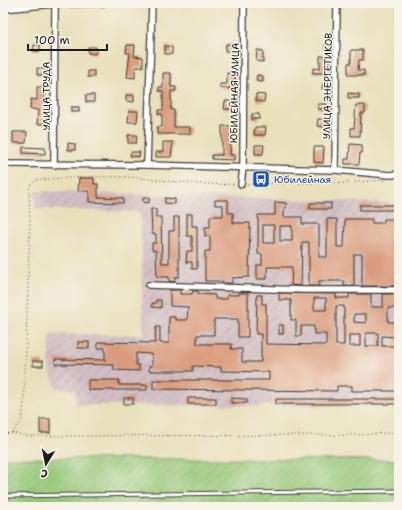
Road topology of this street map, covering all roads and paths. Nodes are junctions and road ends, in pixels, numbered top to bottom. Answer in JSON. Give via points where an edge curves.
{"nodes":[{"id":1,"x":55,"y":3,"type":"edge"},
{"id":2,"x":103,"y":3,"type":"edge"},
{"id":3,"x":152,"y":3,"type":"edge"},
{"id":4,"x":244,"y":3,"type":"edge"},
{"id":5,"x":337,"y":3,"type":"edge"},
{"id":6,"x":3,"y":9,"type":"edge"},
{"id":7,"x":3,"y":164,"type":"edge"},
{"id":8,"x":54,"y":165,"type":"junction"},
{"id":9,"x":148,"y":165,"type":"junction"},
{"id":10,"x":243,"y":168,"type":"junction"},
{"id":11,"x":336,"y":170,"type":"junction"},
{"id":12,"x":399,"y":174,"type":"edge"},
{"id":13,"x":390,"y":175,"type":"junction"},
{"id":14,"x":241,"y":184,"type":"junction"},
{"id":15,"x":148,"y":285,"type":"dead end"},
{"id":16,"x":399,"y":290,"type":"edge"},
{"id":17,"x":399,"y":432,"type":"edge"},
{"id":18,"x":12,"y":433,"type":"junction"},
{"id":19,"x":3,"y":434,"type":"edge"},
{"id":20,"x":399,"y":491,"type":"edge"},
{"id":21,"x":3,"y":496,"type":"edge"}],
"edges":[{"from":1,"to":2,"type":"street"},
{"from":1,"to":6,"type":"street"},
{"from":1,"to":8,"type":"street","name":"УЛИЦА ТРУДА"},
{"from":3,"to":9,"type":"street"},
{"from":4,"to":10,"type":"street","name":"ЮБИЛЕЙНАЯ УЛИЦА"},
{"from":5,"to":11,"type":"street","name":"УЛИЦА ЭНЕРГЕТИКОВ"},
{"from":7,"to":8,"type":"street"},
{"from":8,"to":9,"type":"street"},
{"from":9,"to":10,"type":"street"},
{"from":10,"to":11,"type":"street"},
{"from":10,"to":14,"type":"street","name":"ЮБИЛЕЙНАЯ УЛИЦА"},
{"from":11,"to":13,"type":"street"},
{"from":12,"to":13,"type":"street"},
{"from":13,"to":14,"type":"path","via":[[389,180],[345,184]]},
{"from":14,"to":18,"type":"path","via":[[218,185],[125,177],[88,177],[36,180],[31,184],[24,402],[22,420]]},
{"from":15,"to":16,"type":"street"},
{"from":17,"to":18,"type":"path","via":[[314,436],[28,436]]},
{"from":18,"to":19,"type":"path"},
{"from":20,"to":21,"type":"lane"}]}
